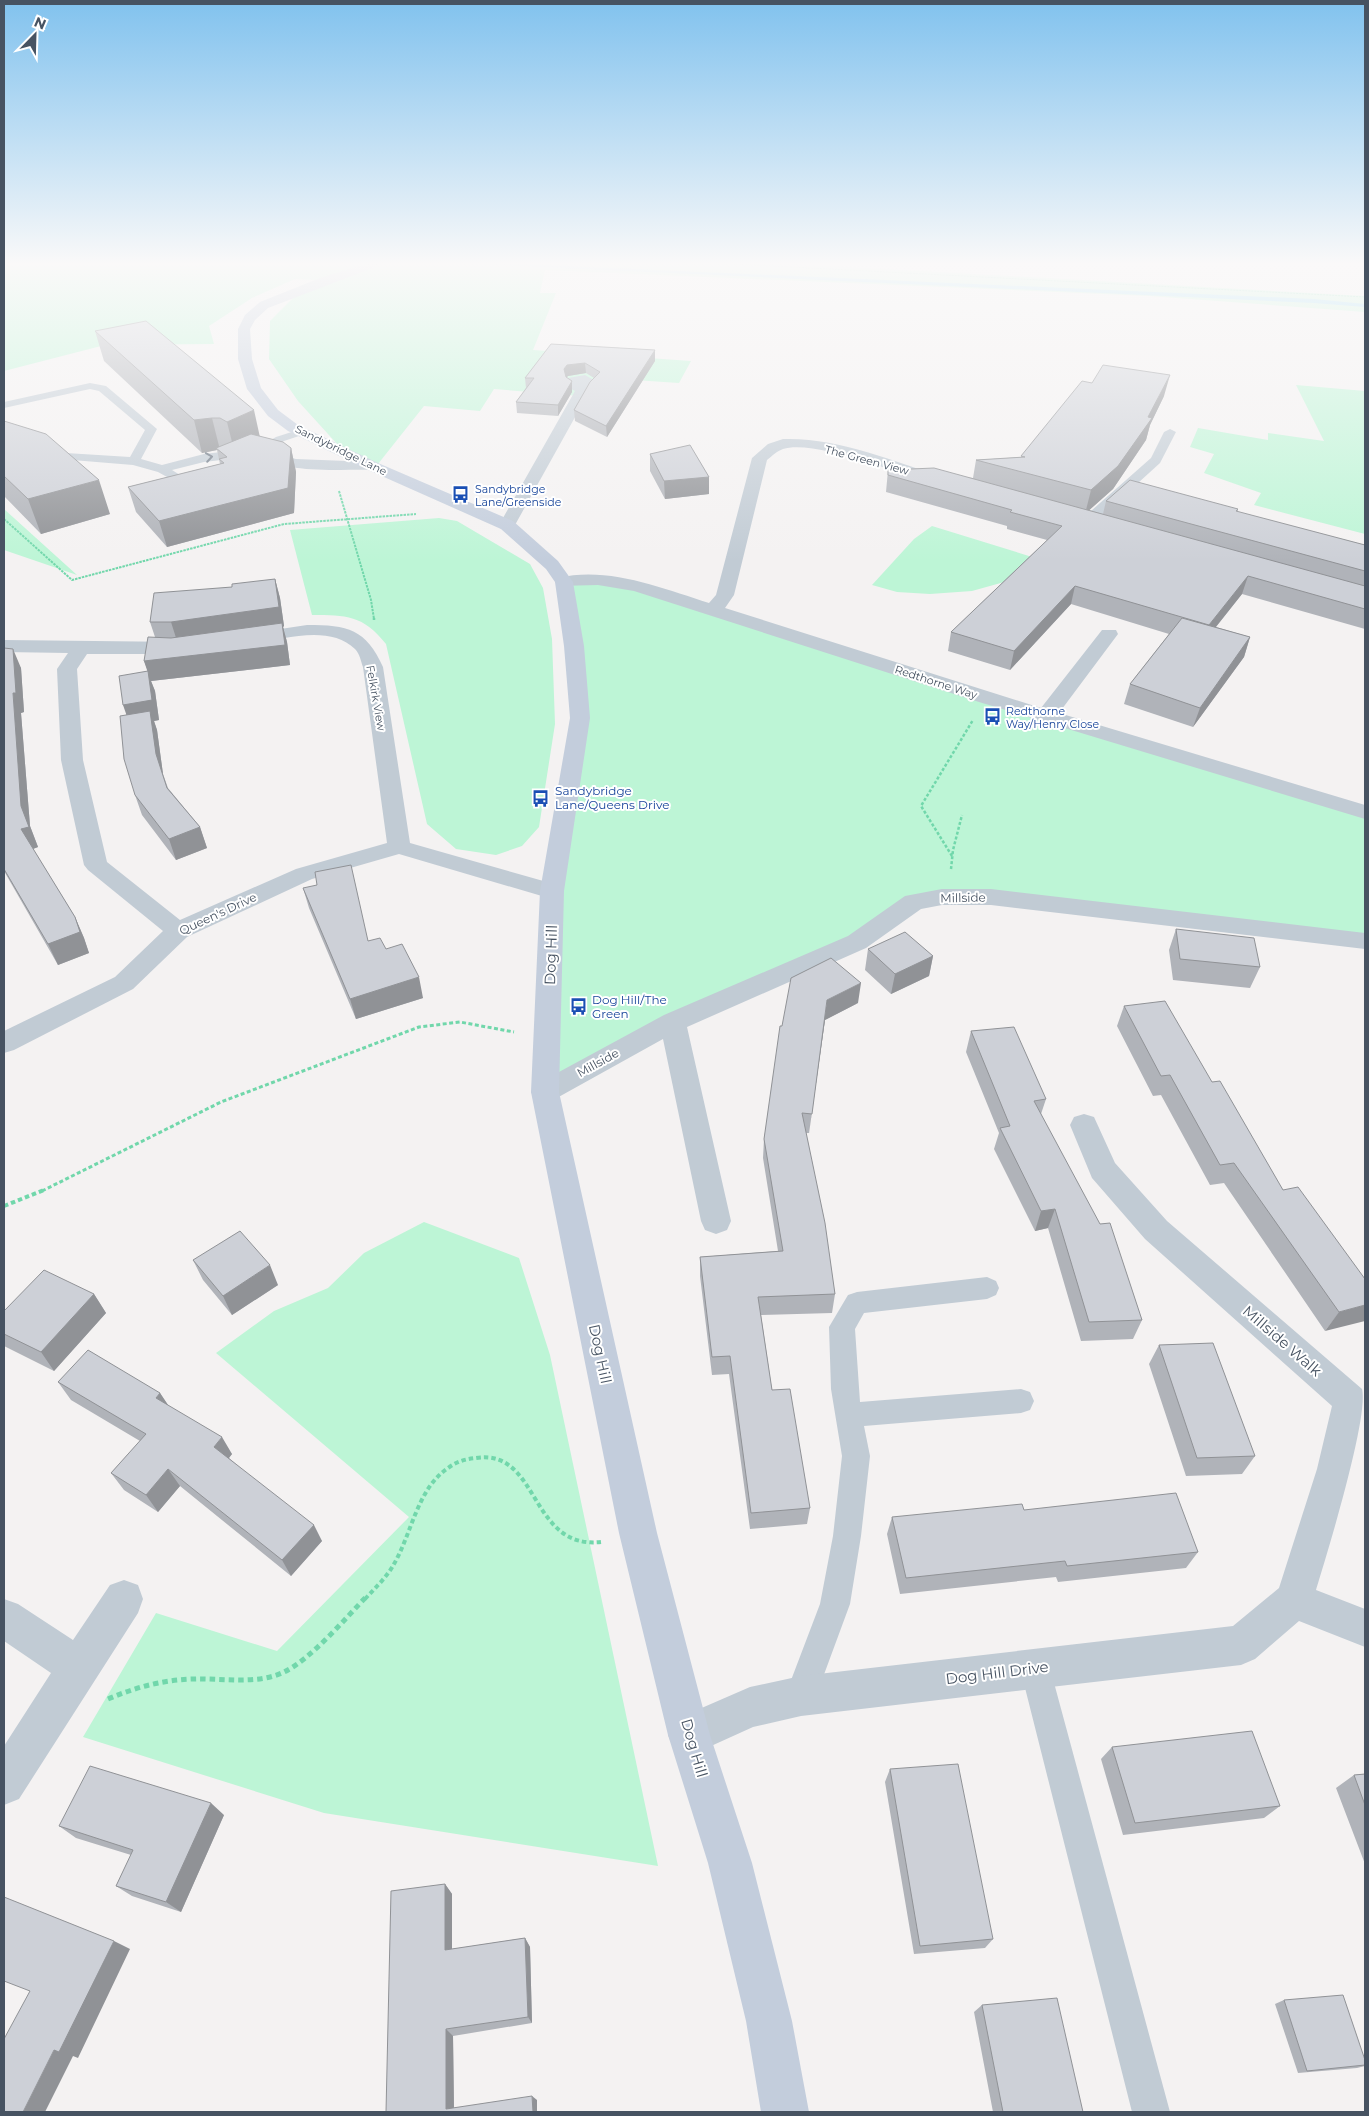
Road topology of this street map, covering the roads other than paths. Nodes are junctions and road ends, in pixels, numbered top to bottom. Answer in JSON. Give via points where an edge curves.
{"nodes":[{"id":1,"x":246,"y":363,"type":"edge"},
{"id":2,"x":581,"y":396,"type":"edge"},
{"id":3,"x":4,"y":405,"type":"edge"},
{"id":4,"x":4,"y":427,"type":"edge"},
{"id":5,"x":301,"y":432,"type":"junction"},
{"id":6,"x":1170,"y":432,"type":"dead end"},
{"id":7,"x":257,"y":452,"type":"junction"},
{"id":8,"x":134,"y":461,"type":"junction"},
{"id":9,"x":372,"y":466,"type":"junction"},
{"id":10,"x":162,"y":468,"type":"junction"},
{"id":11,"x":956,"y":485,"type":"edge"},
{"id":12,"x":1069,"y":516,"type":"edge"},
{"id":13,"x":1088,"y":521,"type":"junction"},
{"id":14,"x":507,"y":525,"type":"junction"},
{"id":15,"x":1107,"y":527,"type":"edge"},
{"id":16,"x":564,"y":582,"type":"junction"},
{"id":17,"x":711,"y":610,"type":"junction"},
{"id":18,"x":1109,"y":634,"type":"dead end"},
{"id":19,"x":4,"y":646,"type":"edge"},
{"id":20,"x":81,"y":648,"type":"junction"},
{"id":21,"x":1046,"y":716,"type":"junction"},
{"id":22,"x":1365,"y":812,"type":"edge"},
{"id":23,"x":398,"y":847,"type":"junction"},
{"id":24,"x":552,"y":891,"type":"junction"},
{"id":25,"x":178,"y":932,"type":"junction"},
{"id":26,"x":1365,"y":941,"type":"edge"},
{"id":27,"x":673,"y":1022,"type":"junction"},
{"id":28,"x":4,"y":1043,"type":"edge"},
{"id":29,"x":545,"y":1092,"type":"junction"},
{"id":30,"x":1084,"y":1125,"type":"dead end"},
{"id":31,"x":716,"y":1221,"type":"dead end"},
{"id":32,"x":988,"y":1288,"type":"dead end"},
{"id":33,"x":1021,"y":1400,"type":"dead end"},
{"id":34,"x":848,"y":1414,"type":"junction"},
{"id":35,"x":124,"y":1599,"type":"dead end"},
{"id":36,"x":1294,"y":1600,"type":"junction"},
{"id":37,"x":4,"y":1618,"type":"edge"},
{"id":38,"x":1365,"y":1628,"type":"edge"},
{"id":39,"x":78,"y":1667,"type":"junction"},
{"id":40,"x":1035,"y":1668,"type":"junction"},
{"id":41,"x":801,"y":1696,"type":"junction"},
{"id":42,"x":690,"y":1735,"type":"junction"},
{"id":43,"x":4,"y":1784,"type":"edge"},
{"id":44,"x":785,"y":2112,"type":"edge"},
{"id":45,"x":1151,"y":2112,"type":"edge"}],
"edges":[{"from":1,"to":5,"type":"street","name":"Sandybridge Lane","via":[[254,389],[273,413]]},
{"from":2,"to":14,"type":"street"},
{"from":3,"to":8,"type":"lane","via":[[90,386],[102,388],[151,429]]},
{"from":4,"to":8,"type":"lane","via":[[64,456]]},
{"from":5,"to":7,"type":"lane","via":[[280,438]]},
{"from":5,"to":9,"type":"street","name":"Sandybridge Lane"},
{"from":6,"to":13,"type":"lane","via":[[1156,460]]},
{"from":7,"to":9,"type":"lane","via":[[267,458]]},
{"from":10,"to":7,"type":"lane","one_way":true,"via":[[204,458]]},
{"from":7,"to":10,"type":"lane","via":[[192,478],[178,479]]},
{"from":8,"to":10,"type":"lane"},
{"from":9,"to":14,"type":"street","name":"Sandybridge Lane"},
{"from":11,"to":17,"type":"street","name":"The Green View","via":[[810,445],[781,444],[769,450],[760,458],[725,595]]},
{"from":12,"to":13,"type":"street"},
{"from":13,"to":15,"type":"street"},
{"from":14,"to":16,"type":"street","name":"Sandybridge Lane","via":[[552,565]]},
{"from":16,"to":17,"type":"street","name":"Redthorne Way","via":[[598,580],[629,584]]},
{"from":16,"to":24,"type":"street","name":"Dog Hill","via":[[580,718]]},
{"from":17,"to":21,"type":"street","name":"Redthorne Way"},
{"from":18,"to":21,"type":"street"},
{"from":19,"to":20,"type":"street"},
{"from":20,"to":23,"type":"street","name":"Felkirk View","via":[[178,648],[328,631],[346,635],[364,647],[373,667]]},
{"from":20,"to":25,"type":"street","via":[[67,669],[72,760],[96,865]]},
{"from":21,"to":22,"type":"street","name":"Redthorne Way"},
{"from":23,"to":24,"type":"street"},
{"from":23,"to":25,"type":"street","name":"Queen's Drive","via":[[304,874]]},
{"from":24,"to":29,"type":"street","name":"Dog Hill"},
{"from":25,"to":28,"type":"street","name":"Queen's Drive","via":[[124,983]]},
{"from":26,"to":27,"type":"street","name":"Millside","via":[[990,897],[948,896],[914,902],[857,942]]},
{"from":27,"to":29,"type":"street","name":"Millside"},
{"from":27,"to":31,"type":"street"},
{"from":29,"to":42,"type":"street","name":"Dog Hill","via":[[638,1533]]},
{"from":30,"to":36,"type":"street","name":"Millside Walk","via":[[1103,1170],[1156,1230],[1350,1400],[1335,1469]]},
{"from":32,"to":34,"type":"lane","via":[[857,1303],[842,1327]]},
{"from":33,"to":34,"type":"lane"},
{"from":34,"to":41,"type":"lane","via":[[856,1456],[847,1536],[835,1604]]},
{"from":35,"to":39,"type":"street"},
{"from":36,"to":38,"type":"street"},
{"from":36,"to":40,"type":"street","name":"Dog Hill Drive","via":[[1240,1645]]},
{"from":37,"to":39,"type":"street"},
{"from":39,"to":43,"type":"street"},
{"from":40,"to":41,"type":"street","name":"Dog Hill Drive"},
{"from":40,"to":45,"type":"lane"},
{"from":41,"to":42,"type":"street","name":"Dog Hill Drive","via":[[750,1707]]},
{"from":42,"to":44,"type":"street","name":"Dog Hill","via":[[730,1863],[769,2021]]}]}
